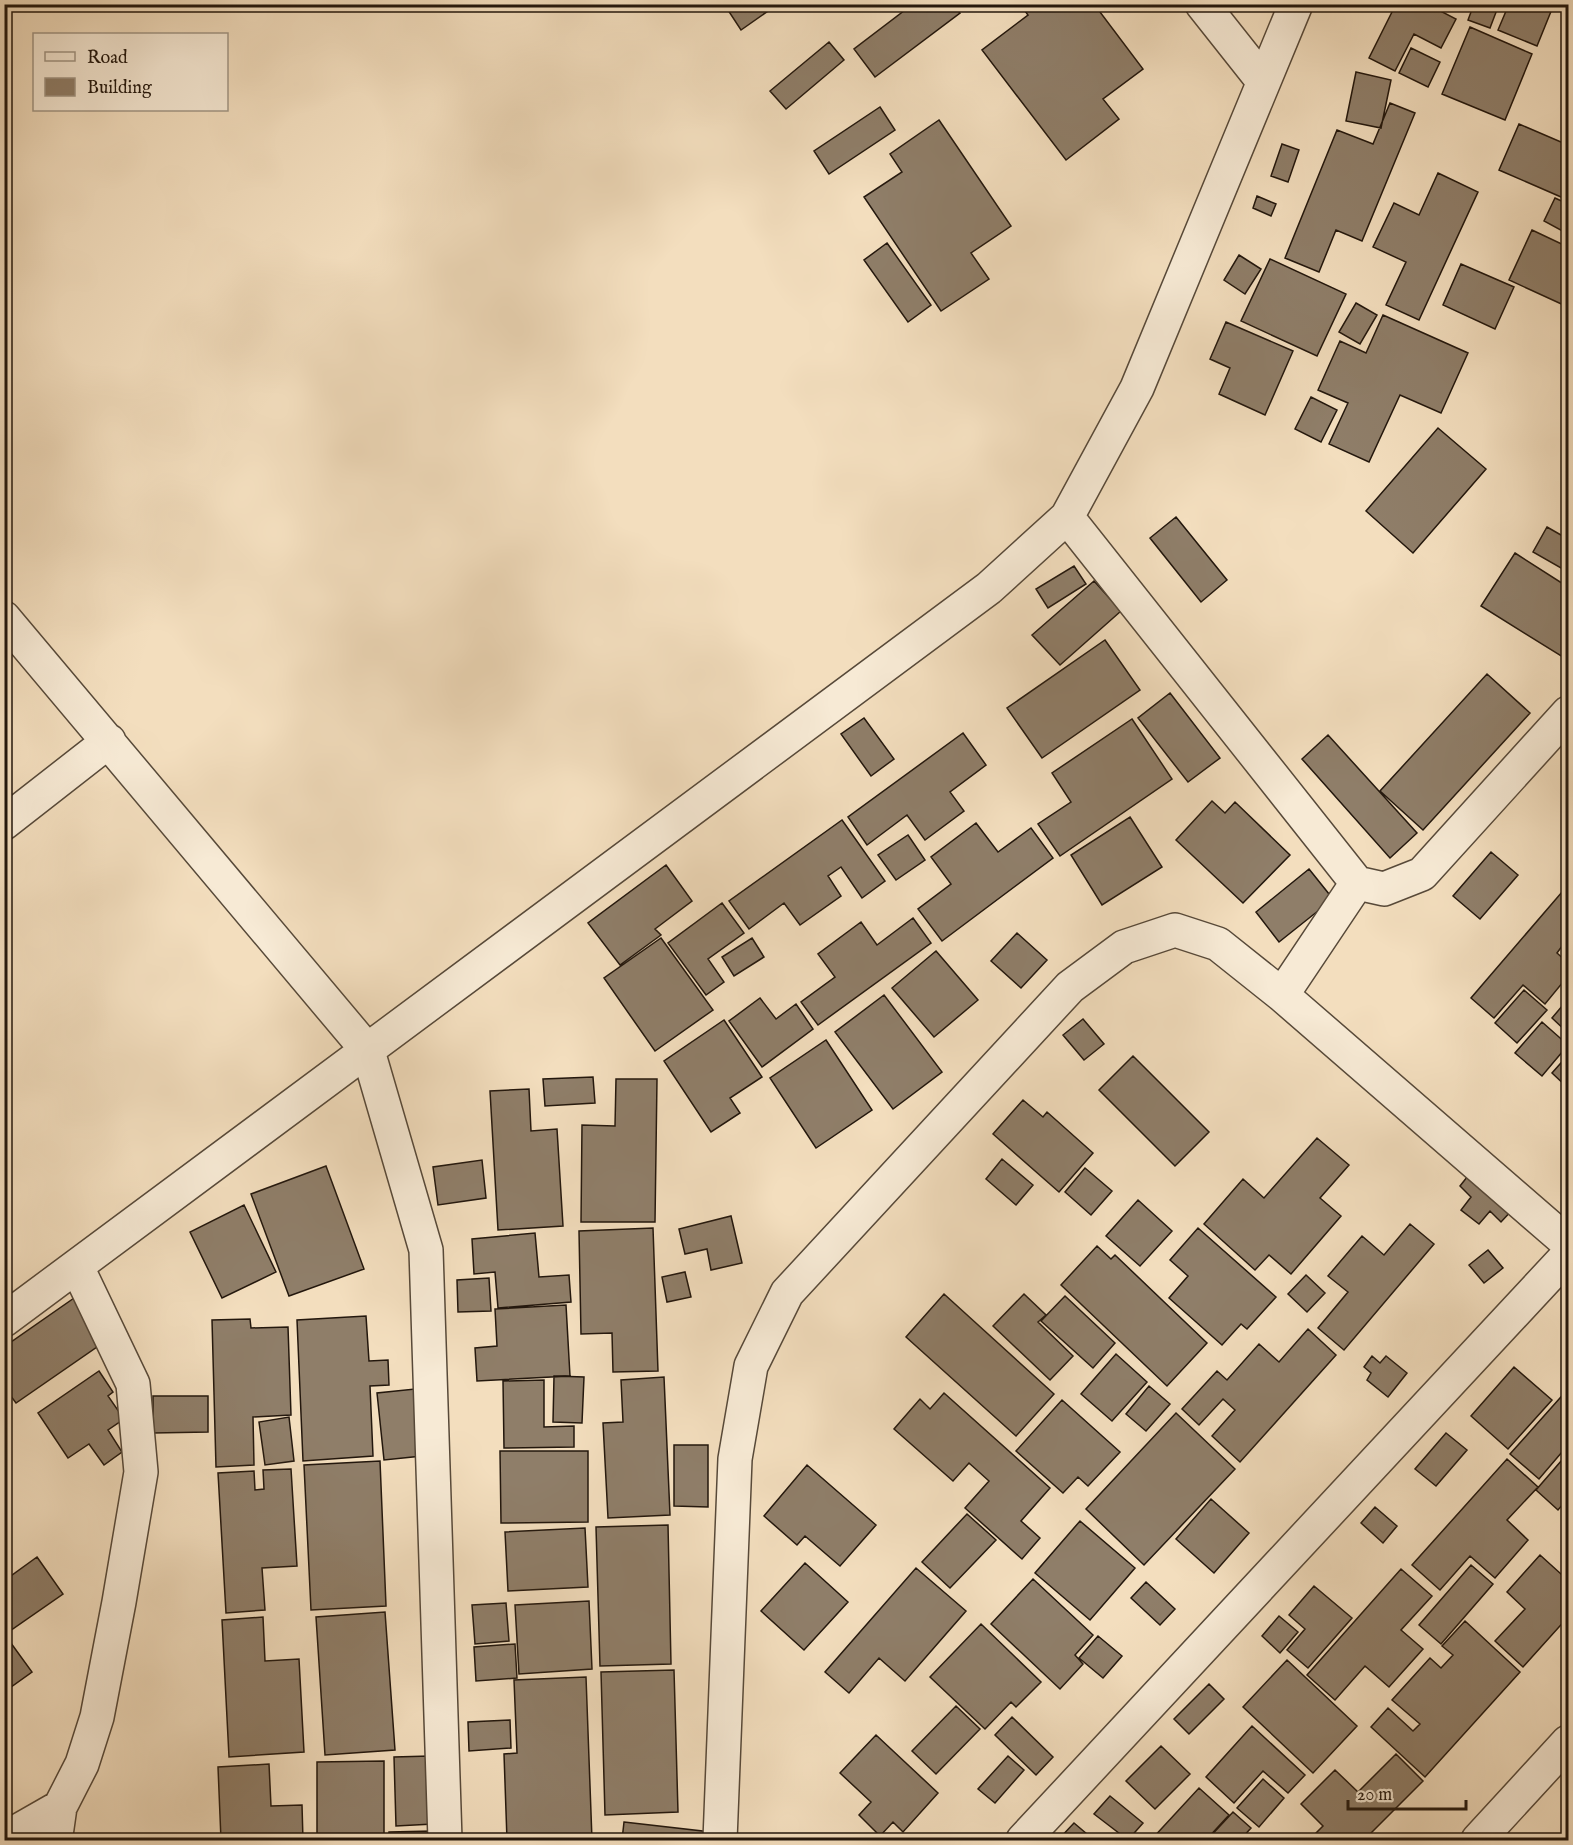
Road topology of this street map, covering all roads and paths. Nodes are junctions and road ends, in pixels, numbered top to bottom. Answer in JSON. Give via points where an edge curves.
{"nodes":[{"id":1,"x":1202,"y":4,"type":"edge"},
{"id":2,"x":1296,"y":4,"type":"edge"},
{"id":3,"x":1263,"y":81,"type":"junction"},
{"id":4,"x":1067,"y":517,"type":"junction"},
{"id":5,"x":4,"y":618,"type":"edge"},
{"id":6,"x":1569,"y":713,"type":"edge"},
{"id":7,"x":109,"y":741,"type":"junction"},
{"id":8,"x":4,"y":824,"type":"edge"},
{"id":9,"x":1357,"y":883,"type":"junction"},
{"id":10,"x":1282,"y":995,"type":"junction"},
{"id":11,"x":368,"y":1051,"type":"junction"},
{"id":12,"x":1569,"y":1243,"type":"edge"},
{"id":13,"x":1569,"y":1255,"type":"edge"},
{"id":14,"x":77,"y":1267,"type":"junction"},
{"id":15,"x":4,"y":1320,"type":"edge"},
{"id":16,"x":1569,"y":1742,"type":"edge"},
{"id":17,"x":60,"y":1807,"type":"junction"},
{"id":18,"x":4,"y":1839,"type":"edge"},
{"id":19,"x":58,"y":1840,"type":"edge"},
{"id":20,"x":445,"y":1840,"type":"edge"},
{"id":21,"x":720,"y":1840,"type":"edge"},
{"id":22,"x":1023,"y":1840,"type":"edge"},
{"id":23,"x":1478,"y":1840,"type":"edge"}],
"edges":[{"from":1,"to":3,"type":"street"},
{"from":2,"to":3,"type":"street"},
{"from":3,"to":4,"type":"street","via":[[1137,388]]},
{"from":4,"to":9,"type":"street"},
{"from":4,"to":11,"type":"street","via":[[989,588]]},
{"from":5,"to":7,"type":"street"},
{"from":6,"to":9,"type":"street","via":[[1422,874],[1384,889]]},
{"from":7,"to":8,"type":"street"},
{"from":7,"to":11,"type":"street"},
{"from":9,"to":10,"type":"street"},
{"from":10,"to":12,"type":"street"},
{"from":10,"to":21,"type":"street","via":[[1218,944],[1175,930],[1124,947],[1070,987],[787,1293],[751,1366],[735,1459]]},
{"from":11,"to":14,"type":"street"},
{"from":11,"to":20,"type":"street","via":[[426,1250]]},
{"from":13,"to":22,"type":"street"},
{"from":14,"to":15,"type":"street"},
{"from":14,"to":17,"type":"street","via":[[133,1384],[141,1472],[97,1717],[82,1764]]},
{"from":16,"to":23,"type":"street"},
{"from":17,"to":18,"type":"street"},
{"from":17,"to":19,"type":"street"}]}
